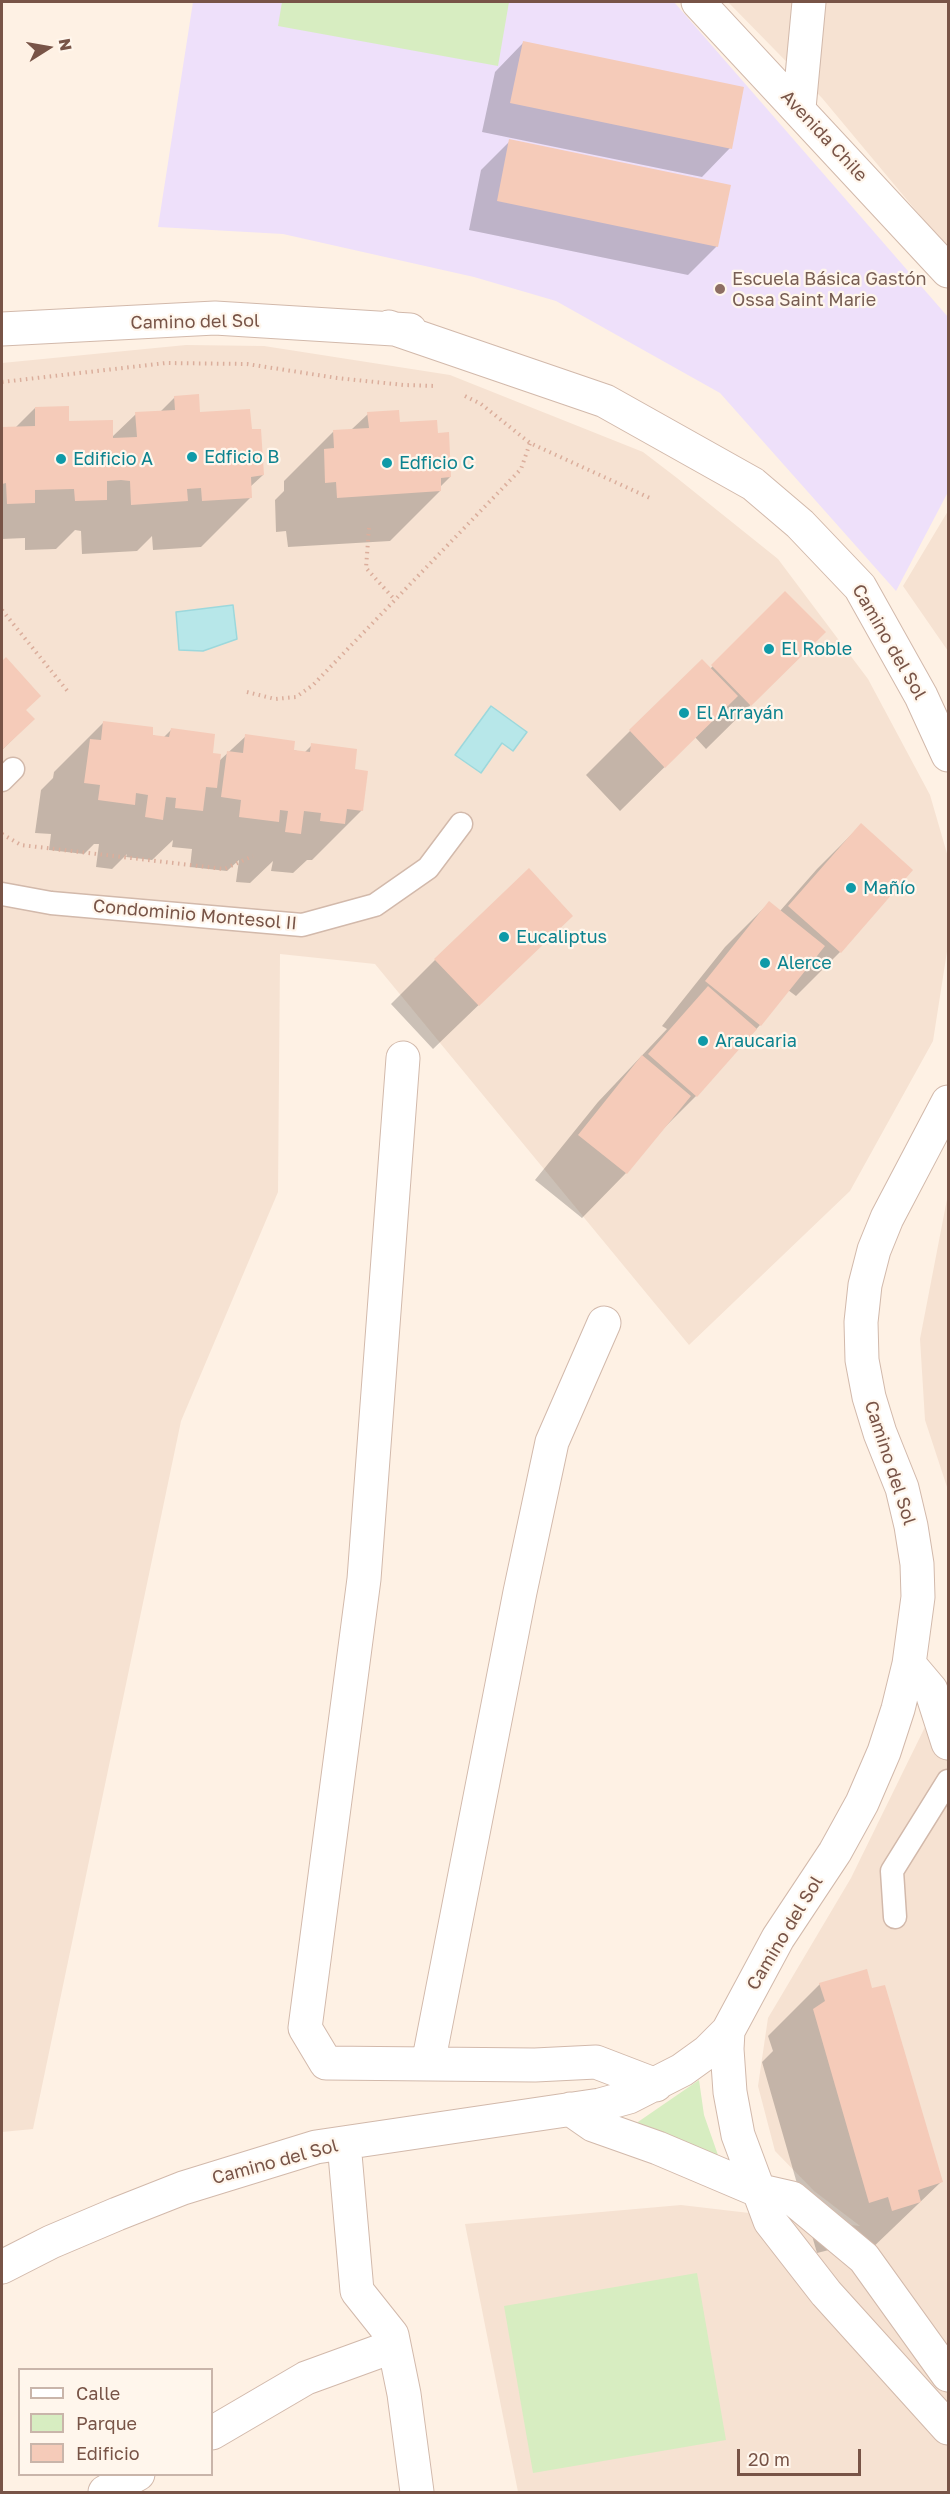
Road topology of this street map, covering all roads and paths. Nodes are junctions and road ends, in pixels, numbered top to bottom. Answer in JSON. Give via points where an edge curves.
{"nodes":[{"id":1,"x":698,"y":2,"type":"edge"},
{"id":2,"x":809,"y":2,"type":"edge"},
{"id":3,"x":798,"y":108,"type":"junction"},
{"id":4,"x":948,"y":271,"type":"edge"},
{"id":5,"x":2,"y":328,"type":"edge"},
{"id":6,"x":2,"y":382,"type":"edge"},
{"id":7,"x":445,"y":386,"type":"dead end"},
{"id":8,"x":463,"y":395,"type":"dead end"},
{"id":9,"x":530,"y":443,"type":"junction"},
{"id":10,"x":650,"y":498,"type":"dead end"},
{"id":11,"x":369,"y":528,"type":"dead end"},
{"id":12,"x":395,"y":600,"type":"junction"},
{"id":13,"x":2,"y":610,"type":"edge"},
{"id":14,"x":247,"y":692,"type":"dead end"},
{"id":15,"x":69,"y":693,"type":"dead end"},
{"id":16,"x":948,"y":755,"type":"edge"},
{"id":17,"x":461,"y":824,"type":"dead end"},
{"id":18,"x":2,"y":834,"type":"edge"},
{"id":19,"x":253,"y":856,"type":"dead end"},
{"id":20,"x":2,"y":894,"type":"edge"},
{"id":21,"x":403,"y":1058,"type":"dead end"},
{"id":22,"x":948,"y":1102,"type":"edge"},
{"id":23,"x":604,"y":1323,"type":"dead end"},
{"id":24,"x":909,"y":1664,"type":"junction"},
{"id":25,"x":948,"y":1743,"type":"edge"},
{"id":26,"x":948,"y":1781,"type":"edge"},
{"id":27,"x":895,"y":1917,"type":"dead end"},
{"id":28,"x":728,"y":2031,"type":"junction"},
{"id":29,"x":428,"y":2064,"type":"junction"},
{"id":30,"x":656,"y":2085,"type":"junction"},
{"id":31,"x":570,"y":2109,"type":"junction"},
{"id":32,"x":344,"y":2143,"type":"junction"},
{"id":33,"x":757,"y":2190,"type":"junction"},
{"id":34,"x":2,"y":2267,"type":"edge"},
{"id":35,"x":394,"y":2346,"type":"junction"},
{"id":36,"x":948,"y":2376,"type":"edge"},
{"id":37,"x":948,"y":2428,"type":"edge"},
{"id":38,"x":213,"y":2432,"type":"edge"},
{"id":39,"x":136,"y":2476,"type":"edge"},
{"id":40,"x":105,"y":2493,"type":"edge"},
{"id":41,"x":417,"y":2493,"type":"edge"}],
"edges":[{"from":1,"to":3,"type":"street","name":"Avenida Chile"},
{"from":2,"to":3,"type":"street"},
{"from":3,"to":4,"type":"street","name":"Avenida Chile"},
{"from":5,"to":16,"type":"street","name":"Camino del Sol","via":[[215,318],[389,327],[502,341],[588,373],[605,401],[753,484],[800,524],[860,587],[921,696]]},
{"from":6,"to":7,"type":"path","via":[[178,363],[247,364],[404,385]]},
{"from":8,"to":9,"type":"path","via":[[481,404]]},
{"from":9,"to":10,"type":"path"},
{"from":9,"to":12,"type":"path","via":[[521,469]]},
{"from":11,"to":12,"type":"path","via":[[366,568]]},
{"from":12,"to":14,"type":"path","via":[[313,685],[296,697],[275,699]]},
{"from":13,"to":15,"type":"path"},
{"from":17,"to":20,"type":"lane","name":"Condominio Montesol II","via":[[428,868],[375,905],[302,925],[51,903]]},
{"from":18,"to":19,"type":"path","via":[[21,845],[224,869]]},
{"from":21,"to":29,"type":"street","via":[[364,1579],[305,2028],[326,2063]]},
{"from":22,"to":24,"type":"street","name":"Camino del Sol","via":[[874,1251],[861,1322],[862,1360],[869,1397],[902,1488],[915,1555],[918,1598]]},
{"from":23,"to":29,"type":"street","via":[[552,1442]]},
{"from":24,"to":25,"type":"street","via":[[931,1690]]},
{"from":24,"to":28,"type":"street","name":"Camino del Sol","via":[[884,1752],[862,1803],[778,1938]]},
{"from":26,"to":27,"type":"lane","via":[[892,1871]]},
{"from":28,"to":30,"type":"street","name":"Camino del Sol","via":[[706,2052]]},
{"from":28,"to":33,"type":"street","via":[[730,2092],[738,2135]]},
{"from":29,"to":30,"type":"street","via":[[597,2062]]},
{"from":30,"to":31,"type":"street","name":"Camino del Sol","via":[[619,2100]]},
{"from":31,"to":32,"type":"street","name":"Camino del Sol"},
{"from":31,"to":33,"type":"street","via":[[593,2125]]},
{"from":32,"to":34,"type":"street","name":"Camino del Sol","via":[[316,2147],[183,2188],[51,2242]]},
{"from":32,"to":35,"type":"street","via":[[357,2291],[392,2335]]},
{"from":33,"to":36,"type":"street","via":[[792,2198],[864,2258]]},
{"from":33,"to":37,"type":"street","via":[[770,2221],[826,2293]]},
{"from":35,"to":38,"type":"street","via":[[306,2378]]},
{"from":35,"to":41,"type":"street"},
{"from":39,"to":40,"type":"street"}]}
